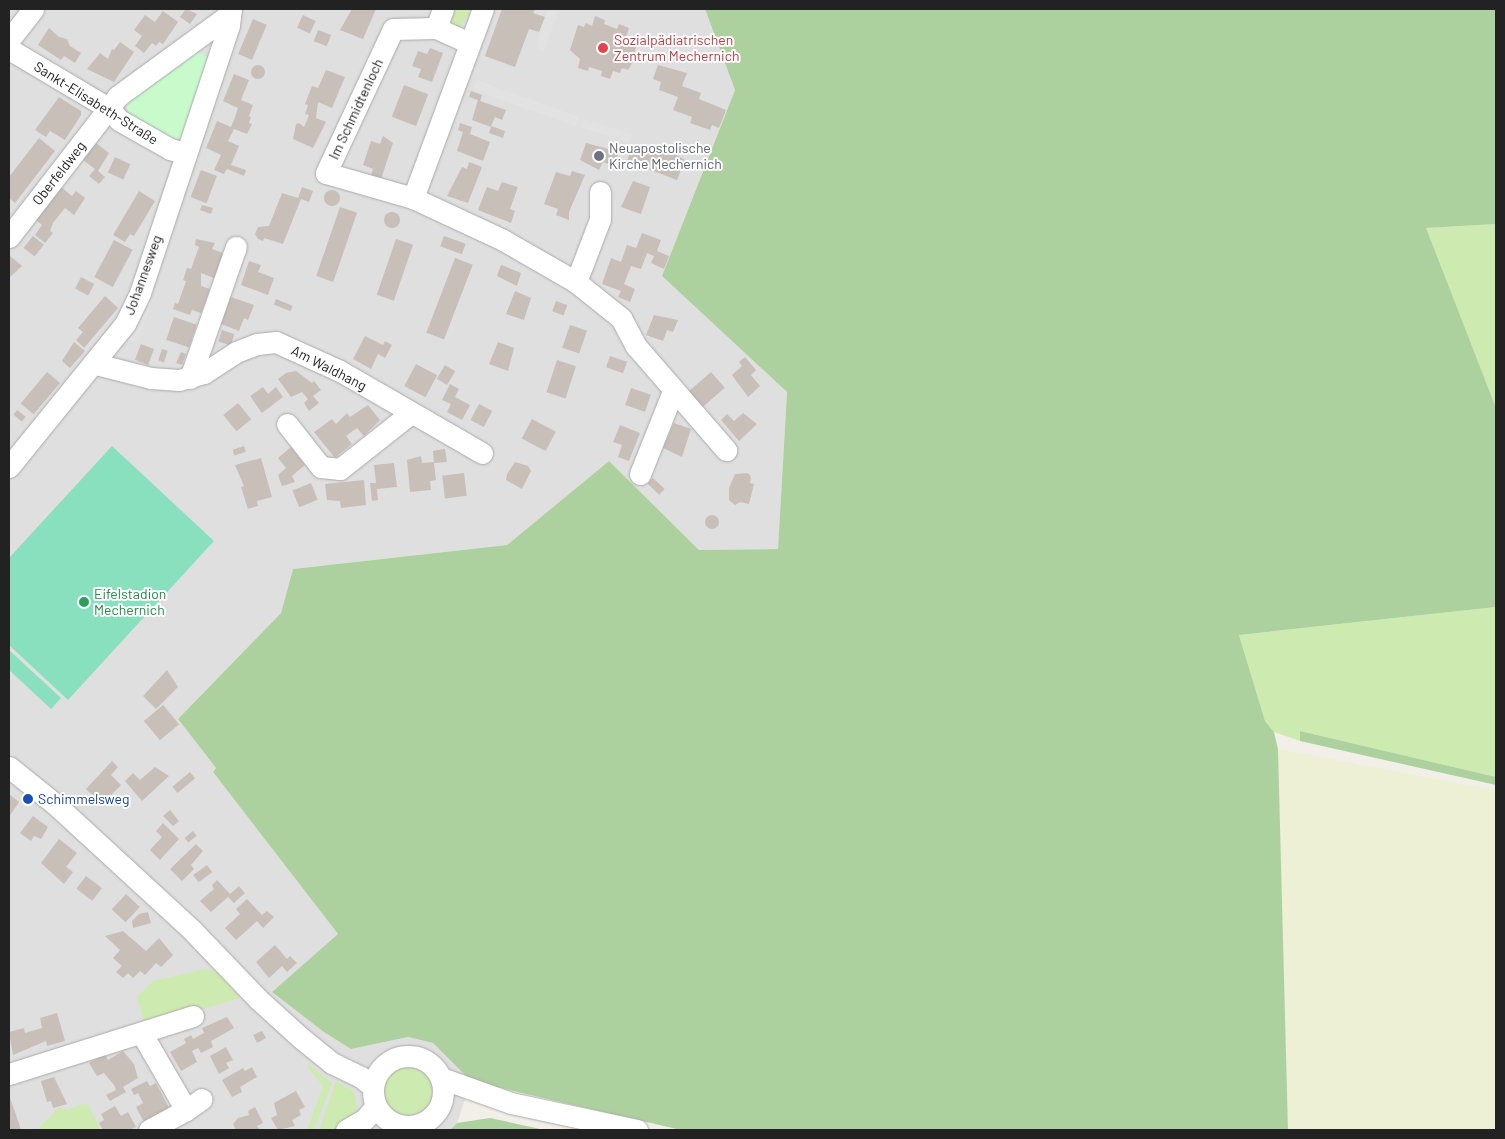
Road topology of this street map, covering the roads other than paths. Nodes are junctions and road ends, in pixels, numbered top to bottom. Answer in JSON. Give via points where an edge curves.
{"nodes":[{"id":1,"x":33,"y":9,"type":"edge"},
{"id":2,"x":483,"y":9,"type":"edge"},
{"id":3,"x":231,"y":11,"type":"edge"},
{"id":4,"x":439,"y":18,"type":"edge"},
{"id":5,"x":202,"y":35,"type":"junction"},
{"id":6,"x":9,"y":40,"type":"edge"},
{"id":7,"x":470,"y":43,"type":"junction"},
{"id":8,"x":9,"y":49,"type":"edge"},
{"id":9,"x":220,"y":51,"type":"junction"},
{"id":10,"x":110,"y":109,"type":"junction"},
{"id":11,"x":185,"y":153,"type":"junction"},
{"id":12,"x":600,"y":192,"type":"dead end"},
{"id":13,"x":413,"y":198,"type":"junction"},
{"id":14,"x":9,"y":237,"type":"edge"},
{"id":15,"x":236,"y":247,"type":"dead end"},
{"id":16,"x":576,"y":282,"type":"junction"},
{"id":17,"x":96,"y":364,"type":"junction"},
{"id":18,"x":190,"y":378,"type":"junction"},
{"id":19,"x":673,"y":392,"type":"junction"},
{"id":20,"x":411,"y":413,"type":"junction"},
{"id":21,"x":287,"y":424,"type":"dead end"},
{"id":22,"x":726,"y":450,"type":"dead end"},
{"id":23,"x":482,"y":453,"type":"dead end"},
{"id":24,"x":9,"y":467,"type":"edge"},
{"id":25,"x":640,"y":474,"type":"dead end"},
{"id":26,"x":9,"y":767,"type":"edge"},
{"id":27,"x":193,"y":1016,"type":"dead end"},
{"id":28,"x":142,"y":1034,"type":"junction"},
{"id":29,"x":301,"y":1038,"type":"junction"},
{"id":30,"x":382,"y":1067,"type":"junction"},
{"id":31,"x":9,"y":1074,"type":"edge"},
{"id":32,"x":441,"y":1078,"type":"junction"},
{"id":33,"x":374,"y":1097,"type":"junction"},
{"id":34,"x":511,"y":1103,"type":"junction"},
{"id":35,"x":441,"y":1104,"type":"junction"},
{"id":36,"x":381,"y":1126,"type":"edge"},
{"id":37,"x":149,"y":1130,"type":"edge"},
{"id":38,"x":346,"y":1130,"type":"edge"},
{"id":39,"x":637,"y":1130,"type":"edge"}],
"edges":[{"from":1,"to":6,"type":"street"},
{"from":2,"to":7,"type":"street"},
{"from":3,"to":5,"type":"street","name":"Johannesweg"},
{"from":3,"to":9,"type":"street","name":"Johannesweg"},
{"from":4,"to":7,"type":"street","name":"Im Schmidtenloch"},
{"from":4,"to":13,"type":"street","name":"Im Schmidtenloch","via":[[393,29],[326,173]]},
{"from":5,"to":9,"type":"street","via":[[215,37]]},
{"from":5,"to":10,"type":"street","name":"Johannesweg","via":[[118,96]]},
{"from":7,"to":13,"type":"street"},
{"from":8,"to":10,"type":"street","name":"Sankt-Elisabeth-Straße"},
{"from":9,"to":11,"type":"street","name":"Johannesweg"},
{"from":10,"to":11,"type":"street","name":"Sankt-Elisabeth-Straße","via":[[119,120],[170,149]]},
{"from":10,"to":14,"type":"street","name":"Oberfeldweg"},
{"from":11,"to":17,"type":"street","name":"Johannesweg","via":[[140,293],[125,324]]},
{"from":12,"to":16,"type":"street","via":[[600,219]]},
{"from":13,"to":16,"type":"street","name":"Im Schmidtenloch","via":[[503,240]]},
{"from":15,"to":18,"type":"street"},
{"from":16,"to":19,"type":"street","name":"Im Schmidtenloch","via":[[622,318],[636,346]]},
{"from":17,"to":18,"type":"street","name":"Am Waldhang","via":[[151,378]]},
{"from":17,"to":24,"type":"street","name":"Johannesweg"},
{"from":18,"to":20,"type":"street","name":"Am Waldhang","via":[[236,352],[257,344],[276,342],[340,371]]},
{"from":19,"to":22,"type":"street","name":"Im Schmidtenloch"},
{"from":19,"to":25,"type":"street"},
{"from":20,"to":21,"type":"street","via":[[340,469],[321,467]]},
{"from":20,"to":23,"type":"street","name":"Am Waldhang"},
{"from":26,"to":29,"type":"street","via":[[55,804],[168,908]]},
{"from":27,"to":28,"type":"street"},
{"from":28,"to":31,"type":"street"},
{"from":28,"to":37,"type":"street","via":[[194,1104]]},
{"from":29,"to":30,"type":"street","via":[[366,1065]]},
{"from":29,"to":33,"type":"street","via":[[332,1063],[361,1077]]},
{"from":30,"to":32,"type":"street","via":[[402,1056],[414,1056],[430,1064]]},
{"from":30,"to":33,"type":"street"},
{"from":32,"to":34,"type":"street"},
{"from":32,"to":35,"type":"street"},
{"from":33,"to":36,"type":"street"},
{"from":33,"to":38,"type":"street","via":[[365,1119]]},
{"from":34,"to":35,"type":"street","via":[[460,1098]]},
{"from":34,"to":39,"type":"street"},
{"from":35,"to":36,"type":"street","via":[[423,1123],[410,1127]]}]}
